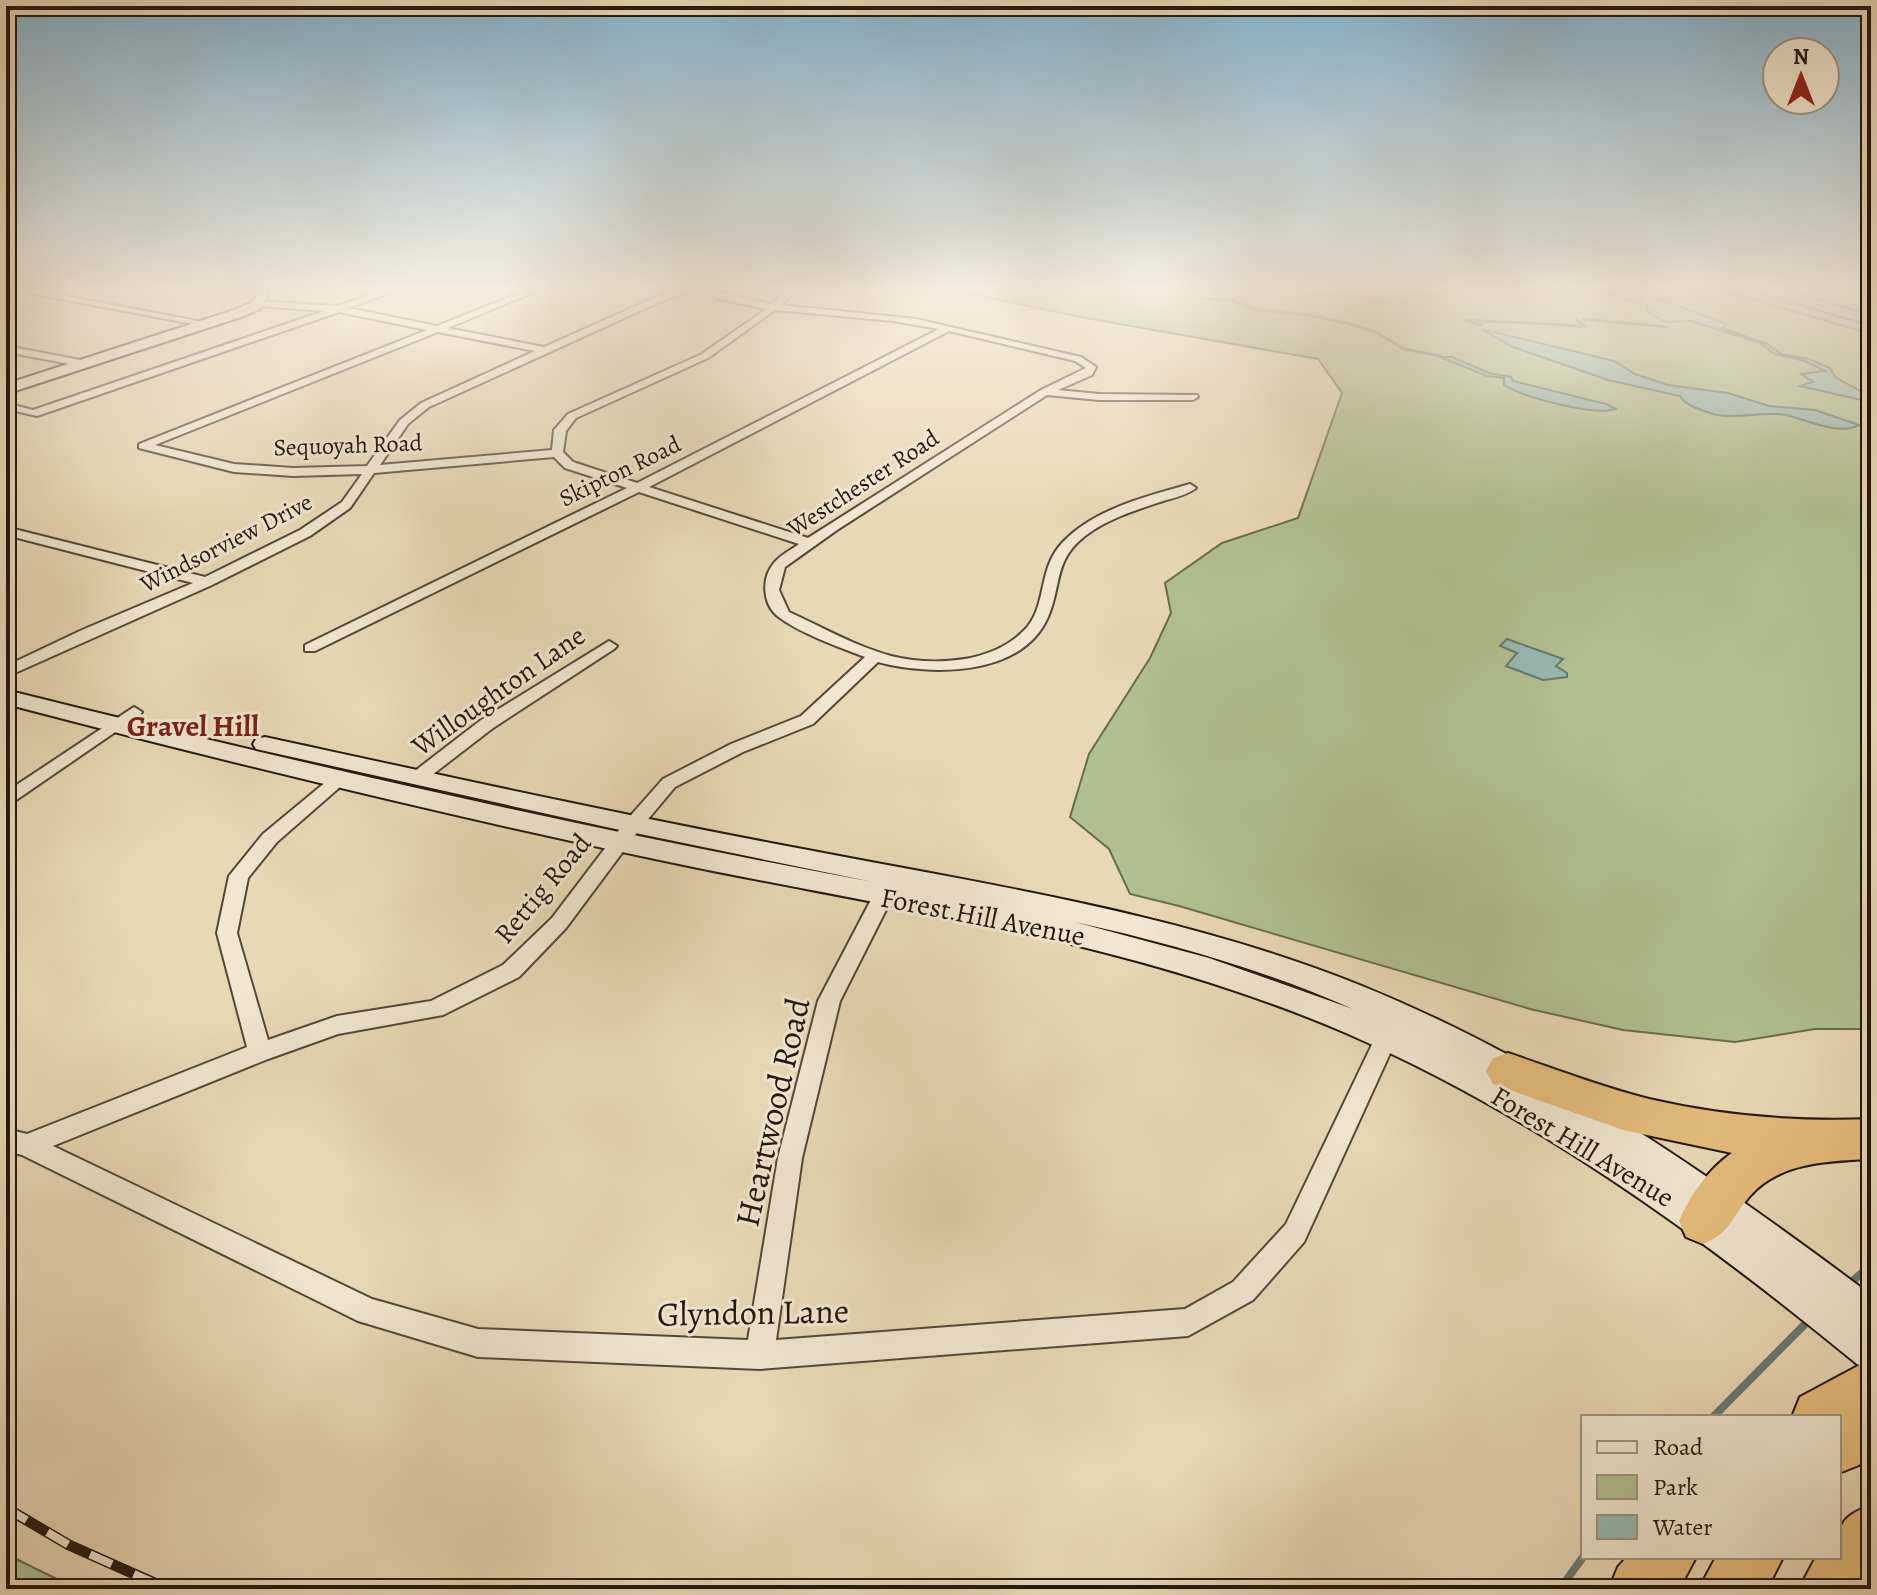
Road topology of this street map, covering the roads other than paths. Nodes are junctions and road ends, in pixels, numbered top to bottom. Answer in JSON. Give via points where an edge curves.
{"nodes":[{"id":1,"x":85,"y":364,"type":"edge"},
{"id":2,"x":177,"y":364,"type":"edge"},
{"id":3,"x":350,"y":364,"type":"edge"},
{"id":4,"x":512,"y":364,"type":"edge"},
{"id":5,"x":686,"y":364,"type":"edge"},
{"id":6,"x":878,"y":364,"type":"edge"},
{"id":7,"x":1085,"y":364,"type":"edge"},
{"id":8,"x":6,"y":389,"type":"edge"},
{"id":9,"x":1045,"y":392,"type":"junction"},
{"id":10,"x":1193,"y":397,"type":"dead end"},
{"id":11,"x":6,"y":406,"type":"edge"},
{"id":12,"x":557,"y":453,"type":"junction"},
{"id":13,"x":369,"y":470,"type":"junction"},
{"id":14,"x":637,"y":488,"type":"junction"},
{"id":15,"x":1190,"y":488,"type":"dead end"},
{"id":16,"x":6,"y":531,"type":"edge"},
{"id":17,"x":809,"y":543,"type":"junction"},
{"id":18,"x":207,"y":582,"type":"junction"},
{"id":19,"x":609,"y":646,"type":"dead end"},
{"id":20,"x":310,"y":648,"type":"dead end"},
{"id":21,"x":875,"y":656,"type":"junction"},
{"id":22,"x":6,"y":672,"type":"edge"},
{"id":23,"x":6,"y":678,"type":"edge"},
{"id":24,"x":6,"y":697,"type":"edge"},
{"id":25,"x":124,"y":718,"type":"junction"},
{"id":26,"x":417,"y":778,"type":"junction"},
{"id":27,"x":339,"y":780,"type":"junction"},
{"id":28,"x":6,"y":801,"type":"edge"},
{"id":29,"x":626,"y":834,"type":"junction"},
{"id":30,"x":883,"y":896,"type":"junction"},
{"id":31,"x":1386,"y":1038,"type":"junction"},
{"id":32,"x":260,"y":1052,"type":"junction"},
{"id":33,"x":1508,"y":1071,"type":"junction"},
{"id":34,"x":1849,"y":1141,"type":"edge"},
{"id":35,"x":16,"y":1142,"type":"edge"},
{"id":36,"x":1710,"y":1212,"type":"junction"},
{"id":37,"x":1759,"y":1248,"type":"junction"},
{"id":38,"x":1871,"y":1320,"type":"edge"},
{"id":39,"x":1871,"y":1350,"type":"edge"},
{"id":40,"x":760,"y":1355,"type":"junction"},
{"id":41,"x":1871,"y":1386,"type":"edge"},
{"id":42,"x":1871,"y":1395,"type":"edge"},
{"id":43,"x":1823,"y":1415,"type":"edge"},
{"id":44,"x":1841,"y":1442,"type":"edge"},
{"id":45,"x":1871,"y":1535,"type":"edge"},
{"id":46,"x":1664,"y":1559,"type":"edge"},
{"id":47,"x":1752,"y":1559,"type":"edge"},
{"id":48,"x":1640,"y":1589,"type":"edge"},
{"id":49,"x":1730,"y":1589,"type":"edge"},
{"id":50,"x":1830,"y":1589,"type":"edge"}],
"edges":[{"from":1,"to":8,"type":"main road"},
{"from":2,"to":11,"type":"street","via":[[33,414]]},
{"from":3,"to":13,"type":"street","name":"Sequoyah Road","via":[[143,446],[234,468]]},
{"from":4,"to":13,"type":"street","name":"Windsorview Drive","via":[[425,405],[404,422]]},
{"from":5,"to":12,"type":"street","via":[[572,416],[560,430]]},
{"from":6,"to":14,"type":"street","name":"Skipton Road"},
{"from":7,"to":9,"type":"street","name":"Westchester Road","via":[[1092,370]]},
{"from":9,"to":10,"type":"street"},
{"from":9,"to":17,"type":"street","name":"Westchester Road"},
{"from":12,"to":13,"type":"street","name":"Sequoyah Road"},
{"from":12,"to":14,"type":"street","via":[[569,465]]},
{"from":13,"to":18,"type":"street","name":"Windsorview Drive","via":[[346,505],[305,533]]},
{"from":14,"to":17,"type":"street"},
{"from":14,"to":20,"type":"street","name":"Skipton Road"},
{"from":15,"to":21,"type":"street","via":[[1102,521],[1069,542],[1050,568],[1037,624],[1011,646],[976,661],[940,664]]},
{"from":16,"to":18,"type":"street"},
{"from":17,"to":21,"type":"street","name":"Westchester Road","via":[[774,572],[771,592],[776,607]]},
{"from":18,"to":22,"type":"street","name":"Windsorview Drive"},
{"from":19,"to":26,"type":"street","name":"Willoughton Lane","via":[[512,707]]},
{"from":21,"to":29,"type":"street","name":"Rettig Road","via":[[807,720],[669,783]]},
{"from":23,"to":25,"type":"main road","name":"Forest Hill Avenue"},
{"from":24,"to":25,"type":"main road","name":"Forest Hill Avenue"},
{"from":25,"to":26,"type":"main road","name":"Forest Hill Avenue"},
{"from":25,"to":27,"type":"main road","name":"Forest Hill Avenue"},
{"from":25,"to":28,"type":"street"},
{"from":26,"to":29,"type":"main road","name":"Forest Hill Avenue"},
{"from":27,"to":29,"type":"main road","name":"Forest Hill Avenue"},
{"from":27,"to":32,"type":"street","via":[[270,838],[239,876],[227,933]]},
{"from":29,"to":30,"type":"main road","name":"Forest Hill Avenue"},
{"from":29,"to":32,"type":"street","name":"Rettig Road","via":[[559,923],[511,971],[435,1009],[337,1025]]},
{"from":29,"to":33,"type":"main road","name":"Forest Hill Avenue","via":[[1083,912],[1172,933],[1351,994]]},
{"from":30,"to":31,"type":"main road","name":"Forest Hill Avenue","via":[[1178,959],[1284,994]]},
{"from":30,"to":40,"type":"street","name":"Heartwood Road","via":[[829,1001],[790,1158]]},
{"from":31,"to":36,"type":"main road","name":"Forest Hill Avenue"},
{"from":31,"to":40,"type":"street","name":"Glyndon Lane","via":[[1295,1233],[1243,1291],[1188,1322]]},
{"from":32,"to":35,"type":"street","name":"Rettig Road"},
{"from":33,"to":34,"type":"highway","via":[[1647,1117]]},
{"from":33,"to":36,"type":"main road","name":"Forest Hill Avenue"},
{"from":34,"to":36,"type":"highway","via":[[1769,1155],[1748,1165]]},
{"from":35,"to":40,"type":"street","name":"Glyndon Lane","via":[[368,1311],[478,1343]]},
{"from":36,"to":37,"type":"main road","name":"Forest Hill Avenue"},
{"from":37,"to":38,"type":"main road","name":"Forest Hill Avenue"},
{"from":37,"to":39,"type":"main road","name":"Forest Hill Avenue"},
{"from":41,"to":43,"type":"highway"},
{"from":42,"to":44,"type":"highway"},
{"from":45,"to":50,"type":"highway"},
{"from":46,"to":48,"type":"highway"},
{"from":47,"to":49,"type":"highway"}]}
